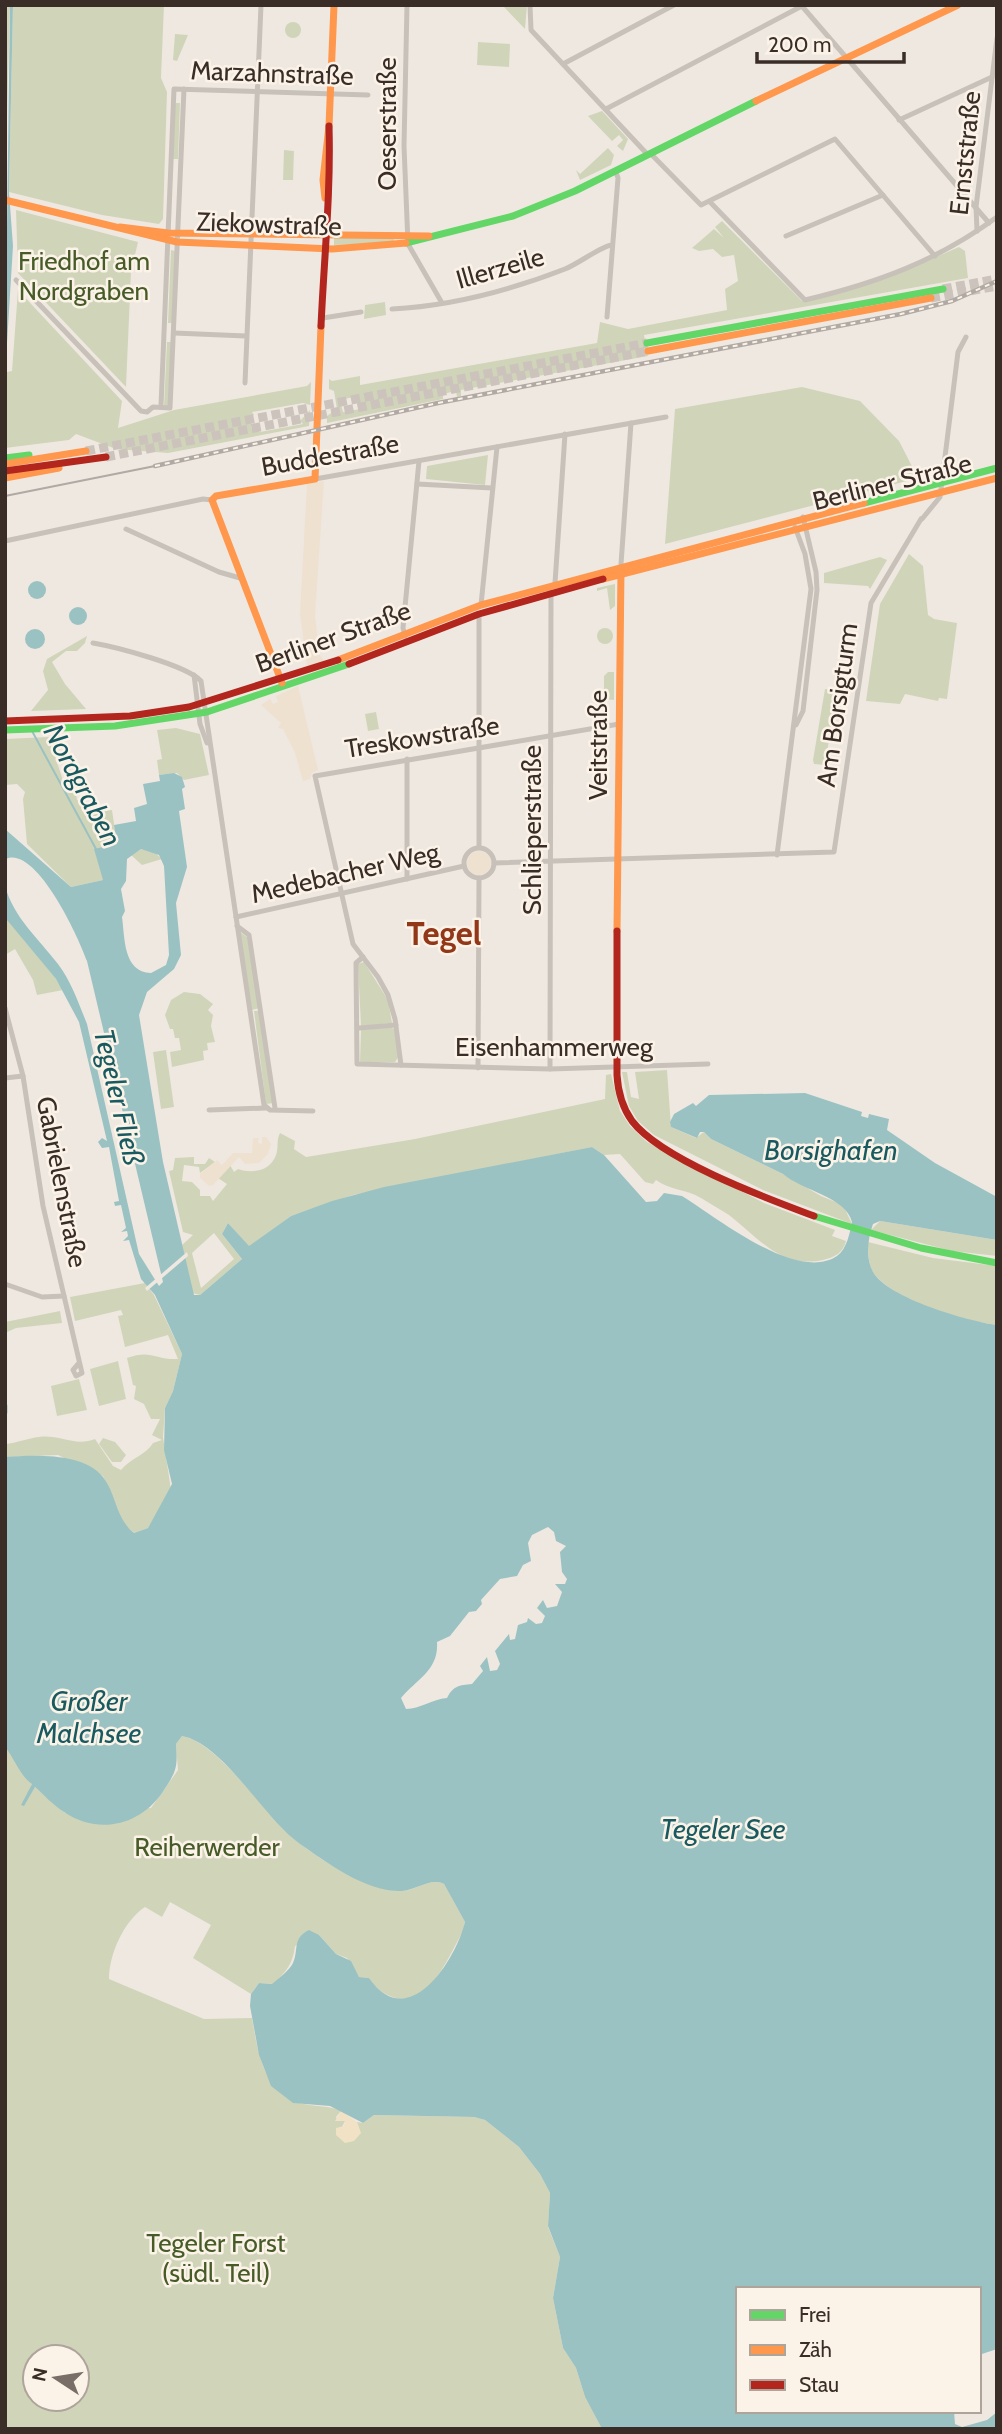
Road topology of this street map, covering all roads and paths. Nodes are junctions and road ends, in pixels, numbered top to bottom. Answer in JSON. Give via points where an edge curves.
{"nodes":[{"id":1,"x":261,"y":5,"type":"edge"},
{"id":2,"x":334,"y":5,"type":"edge"},
{"id":3,"x":407,"y":5,"type":"edge"},
{"id":4,"x":539,"y":5,"type":"edge"},
{"id":5,"x":674,"y":5,"type":"edge"},
{"id":6,"x":958,"y":5,"type":"edge"},
{"id":7,"x":802,"y":6,"type":"edge"},
{"id":8,"x":530,"y":7,"type":"edge"},
{"id":9,"x":997,"y":38,"type":"edge"},
{"id":10,"x":845,"y":57,"type":"junction"},
{"id":11,"x":563,"y":64,"type":"junction"},
{"id":12,"x":992,"y":77,"type":"junction"},
{"id":13,"x":184,"y":89,"type":"junction"},
{"id":14,"x":257,"y":92,"type":"junction"},
{"id":15,"x":368,"y":94,"type":"dead end"},
{"id":16,"x":331,"y":95,"type":"junction"},
{"id":17,"x":606,"y":109,"type":"junction"},
{"id":18,"x":899,"y":120,"type":"junction"},
{"id":19,"x":650,"y":155,"type":"junction"},
{"id":20,"x":616,"y":172,"type":"junction"},
{"id":21,"x":883,"y":195,"type":"junction"},
{"id":22,"x":10,"y":201,"type":"edge"},
{"id":23,"x":709,"y":202,"type":"junction"},
{"id":24,"x":976,"y":207,"type":"junction"},
{"id":25,"x":997,"y":217,"type":"edge"},
{"id":26,"x":989,"y":223,"type":"junction"},
{"id":27,"x":178,"y":231,"type":"junction"},
{"id":28,"x":976,"y":231,"type":"junction"},
{"id":29,"x":251,"y":234,"type":"junction"},
{"id":30,"x":325,"y":235,"type":"junction"},
{"id":31,"x":786,"y":236,"type":"dead end"},
{"id":32,"x":171,"y":239,"type":"junction"},
{"id":33,"x":408,"y":239,"type":"junction"},
{"id":34,"x":251,"y":244,"type":"junction"},
{"id":35,"x":612,"y":245,"type":"junction"},
{"id":36,"x":325,"y":248,"type":"junction"},
{"id":37,"x":935,"y":256,"type":"junction"},
{"id":38,"x":16,"y":281,"type":"dead end"},
{"id":39,"x":943,"y":289,"type":"tunnel mouth"},
{"id":40,"x":931,"y":299,"type":"tunnel mouth"},
{"id":41,"x":442,"y":303,"type":"junction"},
{"id":42,"x":392,"y":309,"type":"dead end"},
{"id":43,"x":360,"y":312,"type":"dead end"},
{"id":44,"x":607,"y":317,"type":"dead end"},
{"id":45,"x":323,"y":318,"type":"junction"},
{"id":46,"x":174,"y":333,"type":"junction"},
{"id":47,"x":246,"y":336,"type":"junction"},
{"id":48,"x":966,"y":337,"type":"dead end"},
{"id":49,"x":245,"y":383,"type":"dead end"},
{"id":50,"x":161,"y":406,"type":"junction"},
{"id":51,"x":666,"y":418,"type":"dead end"},
{"id":52,"x":631,"y":423,"type":"junction"},
{"id":53,"x":565,"y":434,"type":"junction"},
{"id":54,"x":497,"y":447,"type":"junction"},
{"id":55,"x":73,"y":453,"type":"junction"},
{"id":56,"x":86,"y":455,"type":"junction"},
{"id":57,"x":106,"y":457,"type":"tunnel mouth"},
{"id":58,"x":5,"y":458,"type":"edge"},
{"id":59,"x":419,"y":461,"type":"junction"},
{"id":60,"x":5,"y":464,"type":"edge"},
{"id":61,"x":997,"y":468,"type":"edge"},
{"id":62,"x":5,"y":471,"type":"edge"},
{"id":63,"x":5,"y":478,"type":"edge"},
{"id":64,"x":315,"y":478,"type":"junction"},
{"id":65,"x":997,"y":478,"type":"edge"},
{"id":66,"x":942,"y":482,"type":"junction"},
{"id":67,"x":417,"y":484,"type":"junction"},
{"id":68,"x":492,"y":488,"type":"junction"},
{"id":69,"x":940,"y":492,"type":"junction"},
{"id":70,"x":212,"y":500,"type":"junction"},
{"id":71,"x":793,"y":519,"type":"junction"},
{"id":72,"x":804,"y":521,"type":"junction"},
{"id":73,"x":776,"y":524,"type":"junction"},
{"id":74,"x":795,"y":528,"type":"junction"},
{"id":75,"x":126,"y":529,"type":"dead end"},
{"id":76,"x":757,"y":538,"type":"junction"},
{"id":77,"x":5,"y":541,"type":"edge"},
{"id":78,"x":659,"y":554,"type":"junction"},
{"id":79,"x":661,"y":562,"type":"junction"},
{"id":80,"x":621,"y":564,"type":"junction"},
{"id":81,"x":620,"y":574,"type":"junction"},
{"id":82,"x":240,"y":578,"type":"junction"},
{"id":83,"x":555,"y":583,"type":"junction"},
{"id":84,"x":551,"y":592,"type":"junction"},
{"id":85,"x":480,"y":610,"type":"junction"},
{"id":86,"x":406,"y":638,"type":"junction"},
{"id":87,"x":93,"y":643,"type":"dead end"},
{"id":88,"x":282,"y":683,"type":"junction"},
{"id":89,"x":201,"y":704,"type":"junction"},
{"id":90,"x":203,"y":713,"type":"junction"},
{"id":91,"x":5,"y":720,"type":"edge"},
{"id":92,"x":23,"y":724,"type":"junction"},
{"id":93,"x":619,"y":724,"type":"junction"},
{"id":94,"x":795,"y":728,"type":"junction"},
{"id":95,"x":5,"y":730,"type":"edge"},
{"id":96,"x":551,"y":735,"type":"junction"},
{"id":97,"x":479,"y":747,"type":"junction"},
{"id":98,"x":407,"y":759,"type":"junction"},
{"id":99,"x":479,"y":847,"type":"junction"},
{"id":100,"x":777,"y":855,"type":"junction"},
{"id":101,"x":618,"y":859,"type":"junction"},
{"id":102,"x":551,"y":861,"type":"junction"},
{"id":103,"x":494,"y":863,"type":"junction"},
{"id":104,"x":464,"y":866,"type":"junction"},
{"id":105,"x":407,"y":878,"type":"junction"},
{"id":106,"x":479,"y":878,"type":"junction"},
{"id":107,"x":340,"y":893,"type":"junction"},
{"id":108,"x":236,"y":917,"type":"junction"},
{"id":109,"x":237,"y":926,"type":"junction"},
{"id":110,"x":363,"y":957,"type":"junction"},
{"id":111,"x":5,"y":1008,"type":"edge"},
{"id":112,"x":396,"y":1025,"type":"junction"},
{"id":113,"x":359,"y":1028,"type":"junction"},
{"id":114,"x":708,"y":1064,"type":"dead end"},
{"id":115,"x":401,"y":1065,"type":"junction"},
{"id":116,"x":616,"y":1067,"type":"junction"},
{"id":117,"x":478,"y":1068,"type":"junction"},
{"id":118,"x":550,"y":1069,"type":"junction"},
{"id":119,"x":23,"y":1076,"type":"junction"},
{"id":120,"x":5,"y":1078,"type":"edge"},
{"id":121,"x":266,"y":1108,"type":"junction"},
{"id":122,"x":275,"y":1108,"type":"junction"},
{"id":123,"x":209,"y":1110,"type":"dead end"},
{"id":124,"x":313,"y":1111,"type":"dead end"},
{"id":125,"x":997,"y":1263,"type":"edge"},
{"id":126,"x":5,"y":1284,"type":"edge"},
{"id":127,"x":64,"y":1296,"type":"junction"},
{"id":128,"x":82,"y":1373,"type":"dead end"}],
"edges":[{"from":1,"to":14,"type":"street"},
{"from":2,"to":16,"type":"main road"},
{"from":3,"to":33,"type":"street","name":"Oeserstraße","via":[[404,146]]},
{"from":4,"to":8,"type":"street"},
{"from":5,"to":11,"type":"street"},
{"from":6,"to":10,"type":"main road","name":"Ziekowstraße"},
{"from":7,"to":10,"type":"street"},
{"from":7,"to":17,"type":"street"},
{"from":8,"to":11,"type":"street","via":[[530,27]]},
{"from":9,"to":12,"type":"street","name":"Ernststraße"},
{"from":10,"to":18,"type":"street"},
{"from":10,"to":19,"type":"main road","name":"Ziekowstraße"},
{"from":11,"to":17,"type":"street"},
{"from":12,"to":18,"type":"street"},
{"from":12,"to":24,"type":"street","name":"Ernststraße"},
{"from":13,"to":14,"type":"street","name":"Marzahnstraße"},
{"from":13,"to":27,"type":"street"},
{"from":13,"to":32,"type":"street","name":"Marzahnstraße","via":[[174,89]]},
{"from":14,"to":16,"type":"street","name":"Marzahnstraße"},
{"from":14,"to":29,"type":"street"},
{"from":15,"to":16,"type":"street","name":"Marzahnstraße"},
{"from":16,"to":30,"type":"main road","via":[[323,180]]},
{"from":17,"to":19,"type":"street"},
{"from":18,"to":24,"type":"street"},
{"from":19,"to":20,"type":"main road","name":"Ziekowstraße"},
{"from":19,"to":23,"type":"street","via":[[698,205]]},
{"from":20,"to":33,"type":"main road","name":"Ziekowstraße","via":[[513,216]]},
{"from":20,"to":35,"type":"street"},
{"from":21,"to":23,"type":"street","via":[[835,139]]},
{"from":21,"to":31,"type":"street"},
{"from":21,"to":37,"type":"street"},
{"from":22,"to":32,"type":"main road","name":"Ziekowstraße"},
{"from":23,"to":37,"type":"street","via":[[801,299],[869,283]]},
{"from":24,"to":26,"type":"street"},
{"from":24,"to":28,"type":"street","name":"Ernststraße"},
{"from":25,"to":26,"type":"street"},
{"from":26,"to":28,"type":"street"},
{"from":27,"to":29,"type":"main road","name":"Ziekowstraße"},
{"from":27,"to":32,"type":"main road","name":"Ziekowstraße"},
{"from":28,"to":37,"type":"street","via":[[968,240]]},
{"from":29,"to":30,"type":"main road","name":"Ziekowstraße"},
{"from":29,"to":34,"type":"street"},
{"from":30,"to":33,"type":"main road","name":"Ziekowstraße"},
{"from":30,"to":36,"type":"main road"},
{"from":32,"to":34,"type":"main road","name":"Ziekowstraße"},
{"from":32,"to":46,"type":"street"},
{"from":32,"to":50,"type":"street"},
{"from":33,"to":36,"type":"main road","name":"Ziekowstraße"},
{"from":33,"to":41,"type":"street"},
{"from":34,"to":36,"type":"main road","name":"Ziekowstraße"},
{"from":34,"to":47,"type":"street"},
{"from":35,"to":41,"type":"street","name":"Illerzeile","via":[[548,276]]},
{"from":35,"to":44,"type":"street"},
{"from":36,"to":45,"type":"main road"},
{"from":38,"to":50,"type":"street","via":[[141,411]]},
{"from":39,"to":40,"type":"main road","via":[[647,347]]},
{"from":41,"to":42,"type":"street","name":"Illerzeile"},
{"from":43,"to":45,"type":"street"},
{"from":45,"to":64,"type":"main road"},
{"from":46,"to":47,"type":"street"},
{"from":46,"to":50,"type":"street","via":[[172,405]]},
{"from":47,"to":49,"type":"street"},
{"from":48,"to":66,"type":"street","via":[[958,352]]},
{"from":51,"to":52,"type":"street","name":"Buddestraße"},
{"from":52,"to":53,"type":"street","name":"Buddestraße"},
{"from":52,"to":80,"type":"street","name":"Veitstraße"},
{"from":53,"to":54,"type":"street","name":"Buddestraße"},
{"from":53,"to":83,"type":"street"},
{"from":54,"to":59,"type":"street","name":"Buddestraße"},
{"from":54,"to":68,"type":"street"},
{"from":55,"to":56,"type":"main road"},
{"from":55,"to":58,"type":"main road"},
{"from":55,"to":60,"type":"main road"},
{"from":56,"to":57,"type":"main road"},
{"from":56,"to":62,"type":"main road"},
{"from":56,"to":63,"type":"main road","via":[[42,473]]},
{"from":59,"to":64,"type":"street","name":"Buddestraße"},
{"from":59,"to":67,"type":"street"},
{"from":61,"to":66,"type":"main road","name":"Berliner Straße"},
{"from":64,"to":70,"type":"main road","name":"Buddestraße"},
{"from":65,"to":69,"type":"main road","name":"Berliner Straße"},
{"from":66,"to":69,"type":"street","name":"Am Borsigturm"},
{"from":66,"to":72,"type":"main road","name":"Berliner Straße"},
{"from":67,"to":68,"type":"street"},
{"from":67,"to":86,"type":"street"},
{"from":68,"to":85,"type":"street"},
{"from":69,"to":72,"type":"main road","name":"Berliner Straße"},
{"from":69,"to":100,"type":"street","name":"Am Borsigturm","via":[[871,603],[835,850]]},
{"from":70,"to":77,"type":"street","name":"Buddestraße"},
{"from":70,"to":82,"type":"main road"},
{"from":71,"to":72,"type":"main road","name":"Berliner Straße"},
{"from":71,"to":73,"type":"main road","name":"Berliner Straße"},
{"from":71,"to":74,"type":"street","name":"Am Borsigturm"},
{"from":72,"to":74,"type":"main road","name":"Berliner Straße"},
{"from":72,"to":94,"type":"street","name":"Am Borsigturm","via":[[817,590],[803,711]]},
{"from":73,"to":76,"type":"main road","name":"Berliner Straße","via":[[777,528]]},
{"from":73,"to":78,"type":"main road","name":"Berliner Straße"},
{"from":74,"to":76,"type":"main road","name":"Berliner Straße"},
{"from":74,"to":94,"type":"street","name":"Am Borsigturm","via":[[811,589]]},
{"from":75,"to":82,"type":"street"},
{"from":76,"to":79,"type":"main road","name":"Berliner Straße"},
{"from":78,"to":79,"type":"main road"},
{"from":78,"to":80,"type":"main road","name":"Berliner Straße"},
{"from":79,"to":81,"type":"main road","name":"Berliner Straße"},
{"from":80,"to":81,"type":"main road","name":"Veitstraße"},
{"from":80,"to":83,"type":"main road","name":"Berliner Straße"},
{"from":81,"to":84,"type":"main road","name":"Berliner Straße"},
{"from":81,"to":93,"type":"main road","name":"Veitstraße"},
{"from":82,"to":88,"type":"main road"},
{"from":83,"to":85,"type":"main road","name":"Berliner Straße"},
{"from":84,"to":85,"type":"main road","name":"Berliner Straße"},
{"from":84,"to":96,"type":"street","name":"Schlieperstraße"},
{"from":85,"to":86,"type":"main road","name":"Berliner Straße"},
{"from":85,"to":97,"type":"street"},
{"from":86,"to":88,"type":"main road","name":"Berliner Straße"},
{"from":87,"to":89,"type":"street","via":[[194,675],[201,681]]},
{"from":88,"to":89,"type":"main road","name":"Berliner Straße"},
{"from":88,"to":90,"type":"main road","name":"Berliner Straße"},
{"from":89,"to":90,"type":"street"},
{"from":89,"to":92,"type":"main road","name":"Berliner Straße","via":[[130,716]]},
{"from":90,"to":92,"type":"main road","name":"Berliner Straße","via":[[115,726],[37,728]]},
{"from":90,"to":108,"type":"street"},
{"from":91,"to":92,"type":"main road"},
{"from":92,"to":95,"type":"main road"},
{"from":93,"to":96,"type":"street","name":"Treskowstraße"},
{"from":93,"to":101,"type":"main road","name":"Veitstraße"},
{"from":94,"to":100,"type":"street","name":"Am Borsigturm"},
{"from":96,"to":97,"type":"street","name":"Treskowstraße"},
{"from":96,"to":102,"type":"street","name":"Schlieperstraße"},
{"from":97,"to":98,"type":"street","name":"Treskowstraße"},
{"from":97,"to":99,"type":"street"},
{"from":98,"to":105,"type":"street"},
{"from":98,"to":107,"type":"street","name":"Treskowstraße","via":[[315,776]]},
{"from":99,"to":103,"type":"street","via":[[491,853]]},
{"from":99,"to":104,"type":"street","via":[[467,854]]},
{"from":100,"to":101,"type":"street","name":"Am Borsigturm"},
{"from":101,"to":102,"type":"street"},
{"from":101,"to":116,"type":"main road","name":"Veitstraße"},
{"from":102,"to":103,"type":"street"},
{"from":102,"to":118,"type":"street","name":"Schlieperstraße"},
{"from":103,"to":106,"type":"street","via":[[490,874]]},
{"from":104,"to":105,"type":"street","name":"Medebacher Weg"},
{"from":104,"to":106,"type":"street","via":[[469,875]]},
{"from":105,"to":107,"type":"street","name":"Medebacher Weg"},
{"from":106,"to":117,"type":"street"},
{"from":107,"to":108,"type":"street","name":"Medebacher Weg"},
{"from":107,"to":110,"type":"street","via":[[353,944]]},
{"from":108,"to":109,"type":"street"},
{"from":109,"to":121,"type":"street"},
{"from":109,"to":122,"type":"street","via":[[249,936]]},
{"from":110,"to":112,"type":"street","via":[[388,995]]},
{"from":110,"to":113,"type":"street","via":[[356,963]]},
{"from":111,"to":119,"type":"street","name":"Gabrielenstraße"},
{"from":112,"to":113,"type":"street"},
{"from":112,"to":115,"type":"street"},
{"from":113,"to":115,"type":"street","name":"Eisenhammerweg","via":[[358,1064]]},
{"from":114,"to":116,"type":"street","name":"Eisenhammerweg"},
{"from":115,"to":117,"type":"street","name":"Eisenhammerweg"},
{"from":116,"to":118,"type":"street","name":"Eisenhammerweg"},
{"from":116,"to":125,"type":"main road","name":"Veitstraße","via":[[623,1106],[650,1138],[756,1192],[838,1226],[943,1255]]},
{"from":117,"to":118,"type":"street","name":"Eisenhammerweg"},
{"from":119,"to":120,"type":"street"},
{"from":119,"to":127,"type":"street","name":"Gabrielenstraße","via":[[43,1206]]},
{"from":121,"to":122,"type":"street"},
{"from":121,"to":123,"type":"street"},
{"from":122,"to":124,"type":"street"},
{"from":126,"to":127,"type":"street","via":[[43,1297]]},
{"from":127,"to":128,"type":"street","name":"Gabrielenstraße","via":[[79,1363],[72,1371],[76,1376]]}]}
